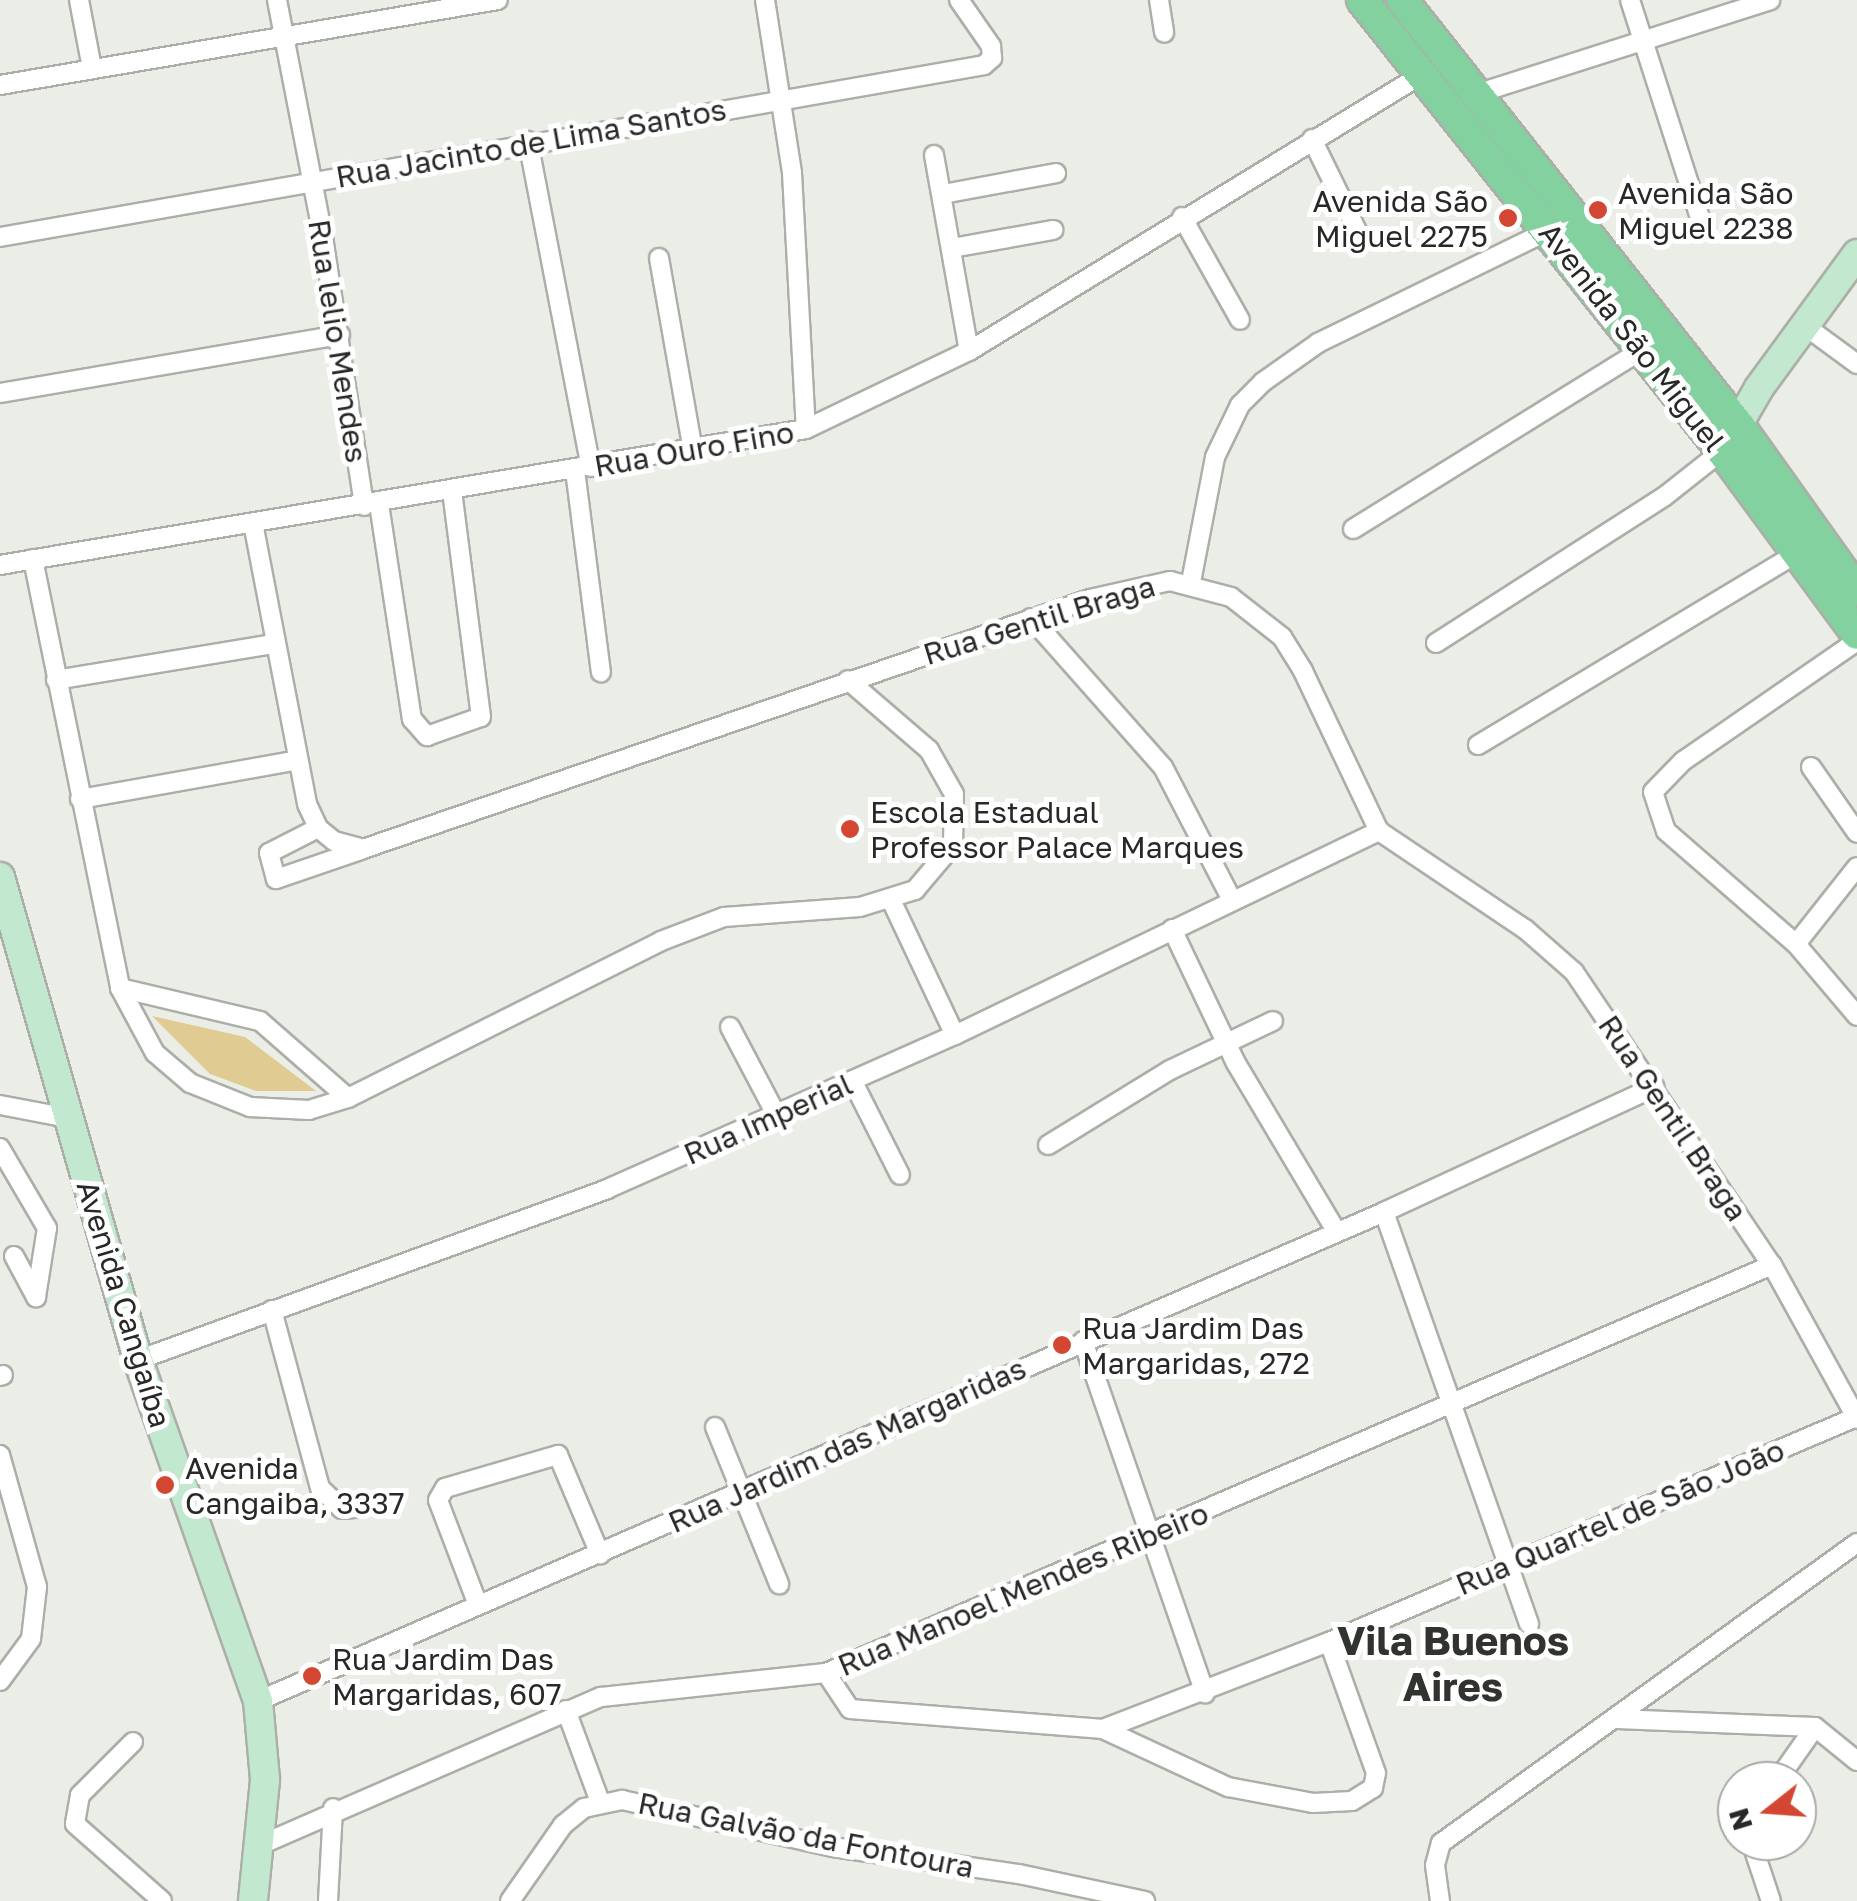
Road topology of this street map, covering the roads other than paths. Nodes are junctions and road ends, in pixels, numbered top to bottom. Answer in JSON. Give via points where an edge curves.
{"nodes":[{"id":1,"x":79,"y":0,"type":"edge"},
{"id":2,"x":278,"y":0,"type":"edge"},
{"id":3,"x":498,"y":0,"type":"edge"},
{"id":4,"x":765,"y":0,"type":"edge"},
{"id":5,"x":959,"y":0,"type":"edge"},
{"id":6,"x":1159,"y":0,"type":"edge"},
{"id":7,"x":1362,"y":0,"type":"edge"},
{"id":8,"x":1402,"y":0,"type":"edge"},
{"id":9,"x":1630,"y":0,"type":"edge"},
{"id":10,"x":1770,"y":0,"type":"edge"},
{"id":11,"x":1164,"y":33,"type":"dead end"},
{"id":12,"x":284,"y":38,"type":"junction"},
{"id":13,"x":1643,"y":41,"type":"junction"},
{"id":14,"x":92,"y":68,"type":"junction"},
{"id":15,"x":1421,"y":75,"type":"junction"},
{"id":16,"x":0,"y":84,"type":"edge"},
{"id":17,"x":1476,"y":94,"type":"junction"},
{"id":18,"x":782,"y":98,"type":"junction"},
{"id":19,"x":1312,"y":139,"type":"junction"},
{"id":20,"x":528,"y":141,"type":"junction"},
{"id":21,"x":934,"y":155,"type":"dead end"},
{"id":22,"x":1056,"y":173,"type":"dead end"},
{"id":23,"x":311,"y":182,"type":"junction"},
{"id":24,"x":944,"y":194,"type":"junction"},
{"id":25,"x":1182,"y":217,"type":"junction"},
{"id":26,"x":1702,"y":224,"type":"dead end"},
{"id":27,"x":1053,"y":230,"type":"dead end"},
{"id":28,"x":1548,"y":231,"type":"junction"},
{"id":29,"x":1358,"y":232,"type":"dead end"},
{"id":30,"x":0,"y":237,"type":"edge"},
{"id":31,"x":952,"y":248,"type":"junction"},
{"id":32,"x":1857,"y":254,"type":"edge"},
{"id":33,"x":659,"y":258,"type":"dead end"},
{"id":34,"x":1240,"y":320,"type":"dead end"},
{"id":35,"x":1804,"y":326,"type":"junction"},
{"id":36,"x":340,"y":336,"type":"junction"},
{"id":37,"x":1642,"y":350,"type":"junction"},
{"id":38,"x":968,"y":351,"type":"junction"},
{"id":39,"x":1857,"y":364,"type":"edge"},
{"id":40,"x":0,"y":393,"type":"edge"},
{"id":41,"x":806,"y":429,"type":"junction"},
{"id":42,"x":1731,"y":439,"type":"junction"},
{"id":43,"x":693,"y":450,"type":"junction"},
{"id":44,"x":583,"y":469,"type":"junction"},
{"id":45,"x":452,"y":492,"type":"junction"},
{"id":46,"x":371,"y":505,"type":"junction"},
{"id":47,"x":254,"y":523,"type":"junction"},
{"id":48,"x":1353,"y":529,"type":"dead end"},
{"id":49,"x":1798,"y":553,"type":"junction"},
{"id":50,"x":33,"y":559,"type":"junction"},
{"id":51,"x":0,"y":565,"type":"edge"},
{"id":52,"x":1191,"y":582,"type":"junction"},
{"id":53,"x":1857,"y":591,"type":"edge"},
{"id":54,"x":1032,"y":618,"type":"junction"},
{"id":55,"x":1857,"y":638,"type":"edge"},
{"id":56,"x":1436,"y":643,"type":"dead end"},
{"id":57,"x":274,"y":644,"type":"junction"},
{"id":58,"x":601,"y":672,"type":"dead end"},
{"id":59,"x":56,"y":680,"type":"junction"},
{"id":60,"x":848,"y":680,"type":"junction"},
{"id":61,"x":1478,"y":746,"type":"dead end"},
{"id":62,"x":298,"y":760,"type":"junction"},
{"id":63,"x":1811,"y":767,"type":"dead end"},
{"id":64,"x":80,"y":799,"type":"junction"},
{"id":65,"x":318,"y":828,"type":"junction"},
{"id":66,"x":1378,"y":831,"type":"junction"},
{"id":67,"x":1857,"y":834,"type":"edge"},
{"id":68,"x":364,"y":849,"type":"junction"},
{"id":69,"x":1857,"y":867,"type":"edge"},
{"id":70,"x":0,"y":877,"type":"edge"},
{"id":71,"x":1232,"y":900,"type":"junction"},
{"id":72,"x":892,"y":902,"type":"junction"},
{"id":73,"x":1172,"y":929,"type":"junction"},
{"id":74,"x":1796,"y":944,"type":"junction"},
{"id":75,"x":120,"y":988,"type":"junction"},
{"id":76,"x":1857,"y":1016,"type":"edge"},
{"id":77,"x":1274,"y":1021,"type":"dead end"},
{"id":78,"x":730,"y":1028,"type":"dead end"},
{"id":79,"x":955,"y":1035,"type":"junction"},
{"id":80,"x":1226,"y":1044,"type":"junction"},
{"id":81,"x":853,"y":1082,"type":"junction"},
{"id":82,"x":1654,"y":1087,"type":"junction"},
{"id":83,"x":348,"y":1098,"type":"junction"},
{"id":84,"x":0,"y":1105,"type":"edge"},
{"id":85,"x":776,"y":1116,"type":"junction"},
{"id":86,"x":68,"y":1118,"type":"junction"},
{"id":87,"x":1048,"y":1145,"type":"dead end"},
{"id":88,"x":0,"y":1148,"type":"edge"},
{"id":89,"x":900,"y":1175,"type":"dead end"},
{"id":90,"x":1384,"y":1212,"type":"junction"},
{"id":91,"x":1336,"y":1230,"type":"junction"},
{"id":92,"x":14,"y":1256,"type":"dead end"},
{"id":93,"x":1772,"y":1265,"type":"junction"},
{"id":94,"x":272,"y":1310,"type":"junction"},
{"id":95,"x":1083,"y":1341,"type":"junction"},
{"id":96,"x":138,"y":1360,"type":"junction"},
{"id":97,"x":1453,"y":1404,"type":"junction"},
{"id":98,"x":1856,"y":1418,"type":"edge"},
{"id":99,"x":715,"y":1427,"type":"dead end"},
{"id":100,"x":0,"y":1455,"type":"edge"},
{"id":101,"x":738,"y":1494,"type":"junction"},
{"id":102,"x":356,"y":1508,"type":"dead end"},
{"id":103,"x":1151,"y":1535,"type":"junction"},
{"id":104,"x":1857,"y":1543,"type":"edge"},
{"id":105,"x":600,"y":1554,"type":"junction"},
{"id":106,"x":1510,"y":1564,"type":"junction"},
{"id":107,"x":778,"y":1584,"type":"dead end"},
{"id":108,"x":478,"y":1605,"type":"junction"},
{"id":109,"x":1530,"y":1624,"type":"dead end"},
{"id":110,"x":1329,"y":1642,"type":"junction"},
{"id":111,"x":826,"y":1674,"type":"junction"},
{"id":112,"x":0,"y":1680,"type":"edge"},
{"id":113,"x":1206,"y":1693,"type":"junction"},
{"id":114,"x":258,"y":1701,"type":"junction"},
{"id":115,"x":566,"y":1710,"type":"junction"},
{"id":116,"x":1616,"y":1719,"type":"junction"},
{"id":117,"x":1816,"y":1728,"type":"junction"},
{"id":118,"x":1103,"y":1729,"type":"junction"},
{"id":119,"x":134,"y":1742,"type":"dead end"},
{"id":120,"x":1792,"y":1761,"type":"edge"},
{"id":121,"x":1857,"y":1762,"type":"edge"},
{"id":122,"x":600,"y":1802,"type":"junction"},
{"id":123,"x":333,"y":1808,"type":"junction"},
{"id":124,"x":258,"y":1846,"type":"junction"},
{"id":125,"x":1758,"y":1861,"type":"edge"},
{"id":126,"x":162,"y":1901,"type":"edge"},
{"id":127,"x":253,"y":1901,"type":"edge"},
{"id":128,"x":328,"y":1901,"type":"edge"},
{"id":129,"x":510,"y":1901,"type":"edge"},
{"id":130,"x":1145,"y":1901,"type":"edge"},
{"id":131,"x":1440,"y":1901,"type":"edge"},
{"id":132,"x":1771,"y":1901,"type":"edge"}],
"edges":[{"from":1,"to":14,"type":"street"},
{"from":2,"to":12,"type":"street","name":"Rua lelio Mendes"},
{"from":3,"to":12,"type":"street"},
{"from":4,"to":18,"type":"street"},
{"from":5,"to":18,"type":"street","name":"Rua Jacinto de Lima Santos","via":[[991,46],[988,63]]},
{"from":6,"to":11,"type":"street"},
{"from":7,"to":15,"type":"main road","name":"Avenida São Miguel"},
{"from":8,"to":17,"type":"main road","name":"Avenida São Miguel"},
{"from":9,"to":13,"type":"street"},
{"from":10,"to":13,"type":"street"},
{"from":12,"to":14,"type":"street"},
{"from":12,"to":23,"type":"street","name":"Rua lelio Mendes"},
{"from":13,"to":17,"type":"street"},
{"from":13,"to":26,"type":"street"},
{"from":14,"to":16,"type":"street"},
{"from":15,"to":19,"type":"street","name":"Rua Ouro Fino"},
{"from":15,"to":28,"type":"main road","name":"Avenida São Miguel"},
{"from":17,"to":42,"type":"main road","name":"Avenida São Miguel"},
{"from":18,"to":20,"type":"street","name":"Rua Jacinto de Lima Santos"},
{"from":18,"to":41,"type":"street","via":[[799,262]]},
{"from":19,"to":25,"type":"street","name":"Rua Ouro Fino"},
{"from":19,"to":29,"type":"street"},
{"from":20,"to":23,"type":"street","name":"Rua Jacinto de Lima Santos"},
{"from":20,"to":44,"type":"street"},
{"from":21,"to":24,"type":"street"},
{"from":22,"to":24,"type":"street"},
{"from":23,"to":30,"type":"street","name":"Rua Jacinto de Lima Santos"},
{"from":23,"to":36,"type":"street","name":"Rua lelio Mendes"},
{"from":24,"to":31,"type":"street"},
{"from":25,"to":34,"type":"street"},
{"from":25,"to":38,"type":"street","name":"Rua Ouro Fino","via":[[1104,272]]},
{"from":27,"to":31,"type":"street"},
{"from":28,"to":37,"type":"main road","name":"Avenida São Miguel"},
{"from":28,"to":52,"type":"street","via":[[1318,343],[1263,382],[1226,426]]},
{"from":31,"to":38,"type":"street"},
{"from":32,"to":35,"type":"main road"},
{"from":33,"to":43,"type":"street"},
{"from":35,"to":39,"type":"street"},
{"from":35,"to":42,"type":"main road"},
{"from":36,"to":40,"type":"street"},
{"from":36,"to":46,"type":"street","name":"Rua lelio Mendes"},
{"from":37,"to":42,"type":"main road","name":"Avenida São Miguel"},
{"from":37,"to":48,"type":"street"},
{"from":38,"to":41,"type":"street","name":"Rua Ouro Fino"},
{"from":41,"to":43,"type":"street","name":"Rua Ouro Fino"},
{"from":42,"to":49,"type":"main road","name":"Avenida São Miguel"},
{"from":42,"to":53,"type":"main road","name":"Avenida São Miguel"},
{"from":42,"to":56,"type":"street","via":[[1666,496]]},
{"from":43,"to":44,"type":"street","name":"Rua Ouro Fino"},
{"from":44,"to":45,"type":"street","name":"Rua Ouro Fino"},
{"from":44,"to":58,"type":"street"},
{"from":45,"to":46,"type":"street","name":"Rua Ouro Fino"},
{"from":45,"to":46,"type":"street","name":"Rua lelio Mendes","via":[[481,717],[427,736],[412,718]]},
{"from":46,"to":47,"type":"street","name":"Rua Ouro Fino"},
{"from":47,"to":50,"type":"street","name":"Rua Ouro Fino"},
{"from":47,"to":57,"type":"street"},
{"from":49,"to":55,"type":"main road","name":"Avenida São Miguel"},
{"from":49,"to":61,"type":"street"},
{"from":50,"to":51,"type":"street","name":"Rua Ouro Fino"},
{"from":50,"to":59,"type":"street"},
{"from":52,"to":54,"type":"street","name":"Rua Gentil Braga","via":[[1147,584]]},
{"from":52,"to":66,"type":"street","name":"Rua Gentil Braga","via":[[1255,611],[1282,638]]},
{"from":54,"to":60,"type":"street","name":"Rua Gentil Braga"},
{"from":54,"to":71,"type":"street","via":[[1163,767]]},
{"from":55,"to":74,"type":"street","via":[[1683,761],[1653,792],[1666,831]]},
{"from":57,"to":59,"type":"street"},
{"from":57,"to":62,"type":"street"},
{"from":59,"to":64,"type":"street"},
{"from":60,"to":68,"type":"street","name":"Rua Gentil Braga"},
{"from":60,"to":72,"type":"street","via":[[929,750],[954,794],[952,845],[935,873]]},
{"from":62,"to":64,"type":"street"},
{"from":62,"to":65,"type":"street"},
{"from":63,"to":67,"type":"street"},
{"from":64,"to":75,"type":"street"},
{"from":65,"to":68,"type":"street","via":[[347,847]]},
{"from":65,"to":68,"type":"street","name":"Rua Gentil Braga","via":[[269,853],[276,879]]},
{"from":66,"to":71,"type":"street","name":"Rua Imperial"},
{"from":66,"to":82,"type":"street","name":"Rua Gentil Braga","via":[[1552,950]]},
{"from":69,"to":74,"type":"street"},
{"from":70,"to":86,"type":"main road","name":"Avenida Cangaíba"},
{"from":71,"to":73,"type":"street","name":"Rua Imperial"},
{"from":72,"to":79,"type":"street"},
{"from":72,"to":83,"type":"street","via":[[763,910],[691,929]]},
{"from":73,"to":79,"type":"street","name":"Rua Imperial"},
{"from":73,"to":80,"type":"street"},
{"from":74,"to":76,"type":"street"},
{"from":75,"to":83,"type":"street","via":[[260,1020]]},
{"from":75,"to":83,"type":"street","via":[[155,1053],[190,1083],[250,1107],[310,1110]]},
{"from":77,"to":80,"type":"street"},
{"from":78,"to":85,"type":"street"},
{"from":79,"to":81,"type":"street","name":"Rua Imperial"},
{"from":80,"to":87,"type":"street","via":[[1158,1076]]},
{"from":80,"to":91,"type":"street"},
{"from":81,"to":85,"type":"street","name":"Rua Imperial"},
{"from":81,"to":89,"type":"street"},
{"from":82,"to":90,"type":"street","name":"Rua Jardim das Margaridas"},
{"from":82,"to":93,"type":"street","name":"Rua Gentil Braga"},
{"from":84,"to":86,"type":"street"},
{"from":85,"to":94,"type":"street","name":"Rua Imperial","via":[[607,1189]]},
{"from":86,"to":96,"type":"main road","name":"Avenida Cangaíba"},
{"from":88,"to":92,"type":"street","via":[[47,1228],[36,1296]]},
{"from":90,"to":91,"type":"street","name":"Rua Jardim das Margaridas"},
{"from":90,"to":97,"type":"street"},
{"from":91,"to":95,"type":"street","name":"Rua Jardim das Margaridas"},
{"from":93,"to":97,"type":"street","name":"Rua Manoel Mendes Ribeiro"},
{"from":93,"to":98,"type":"street","name":"Rua Gentil Braga"},
{"from":94,"to":96,"type":"street","name":"Rua Imperial"},
{"from":94,"to":102,"type":"street","via":[[320,1488],[342,1509]]},
{"from":95,"to":101,"type":"street","name":"Rua Jardim das Margaridas"},
{"from":95,"to":103,"type":"street"},
{"from":96,"to":114,"type":"main road","name":"Avenida Cangaíba"},
{"from":97,"to":103,"type":"street","name":"Rua Manoel Mendes Ribeiro"},
{"from":97,"to":106,"type":"street"},
{"from":98,"to":106,"type":"street","name":"Rua Quartel de São João"},
{"from":99,"to":101,"type":"street"},
{"from":100,"to":112,"type":"street","via":[[37,1587],[31,1639]]},
{"from":101,"to":105,"type":"street","name":"Rua Jardim das Margaridas"},
{"from":101,"to":107,"type":"street"},
{"from":103,"to":111,"type":"street","name":"Rua Manoel Mendes Ribeiro"},
{"from":103,"to":113,"type":"street"},
{"from":104,"to":116,"type":"street"},
{"from":105,"to":108,"type":"street","name":"Rua Jardim das Margaridas"},
{"from":105,"to":108,"type":"street","via":[[558,1455],[445,1488],[438,1500]]},
{"from":106,"to":109,"type":"street"},
{"from":106,"to":110,"type":"street","name":"Rua Quartel de São João"},
{"from":108,"to":114,"type":"street","name":"Rua Jardim das Margaridas"},
{"from":110,"to":113,"type":"street","name":"Rua Quartel de São João"},
{"from":110,"to":118,"type":"street","via":[[1376,1773],[1373,1788],[1352,1801],[1313,1804],[1228,1787]]},
{"from":111,"to":115,"type":"street","name":"Rua Manoel Mendes Ribeiro","via":[[756,1686],[620,1693]]},
{"from":111,"to":118,"type":"street","name":"Rua Quartel de São João","via":[[850,1709]]},
{"from":113,"to":118,"type":"street","name":"Rua Quartel de São João"},
{"from":114,"to":124,"type":"main road","name":"Avenida Cangaíba","via":[[265,1780]]},
{"from":115,"to":122,"type":"street"},
{"from":115,"to":123,"type":"street","name":"Rua Manoel Mendes Ribeiro"},
{"from":116,"to":117,"type":"street"},
{"from":116,"to":131,"type":"street","via":[[1441,1843],[1435,1865]]},
{"from":117,"to":120,"type":"street"},
{"from":117,"to":121,"type":"street"},
{"from":119,"to":126,"type":"street","via":[[80,1796],[75,1824]]},
{"from":122,"to":129,"type":"street","name":"Rua Galvão da Fontoura","via":[[564,1824]]},
{"from":122,"to":130,"type":"street","name":"Rua Galvão da Fontoura","via":[[622,1800],[833,1847],[1019,1874]]},
{"from":123,"to":124,"type":"street","name":"Rua Manoel Mendes Ribeiro"},
{"from":123,"to":128,"type":"street"},
{"from":124,"to":127,"type":"main road","name":"Avenida Cangaíba"},
{"from":125,"to":132,"type":"street"}]}
